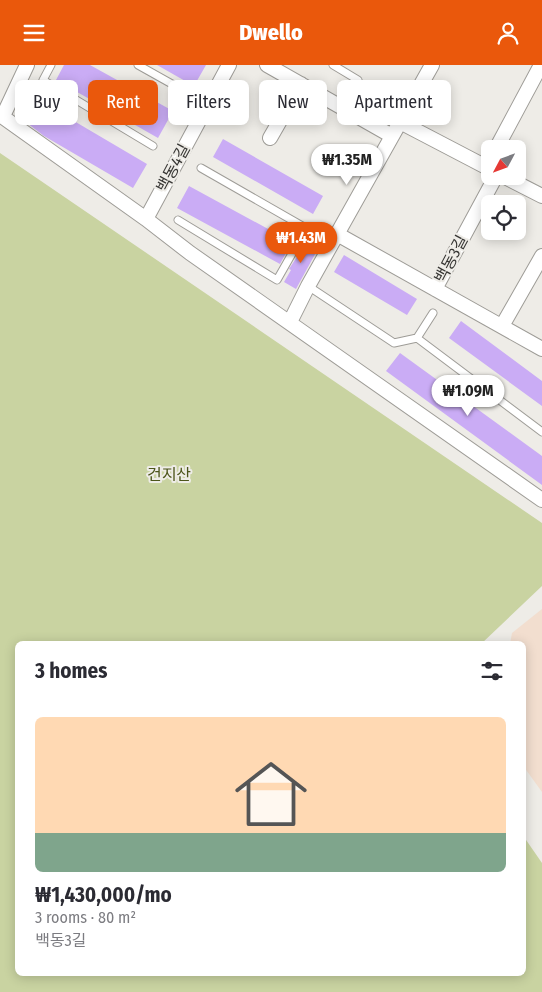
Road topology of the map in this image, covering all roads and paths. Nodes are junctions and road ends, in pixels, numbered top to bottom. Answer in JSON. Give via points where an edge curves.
{"nodes":[{"id":1,"x":27,"y":65,"type":"edge"},
{"id":2,"x":51,"y":65,"type":"edge"},
{"id":3,"x":138,"y":65,"type":"edge"},
{"id":4,"x":229,"y":65,"type":"edge"},
{"id":5,"x":267,"y":65,"type":"edge"},
{"id":6,"x":333,"y":65,"type":"edge"},
{"id":7,"x":432,"y":65,"type":"edge"},
{"id":8,"x":541,"y":65,"type":"edge"},
{"id":9,"x":294,"y":80,"type":"edge"},
{"id":10,"x":358,"y":80,"type":"dead end"},
{"id":11,"x":424,"y":80,"type":"edge"},
{"id":12,"x":168,"y":82,"type":"edge"},
{"id":13,"x":327,"y":99,"type":"edge"},
{"id":14,"x":1,"y":116,"type":"edge"},
{"id":15,"x":277,"y":125,"type":"edge"},
{"id":16,"x":398,"y":125,"type":"edge"},
{"id":17,"x":406,"y":125,"type":"edge"},
{"id":18,"x":392,"y":136,"type":"junction"},
{"id":19,"x":270,"y":138,"type":"dead end"},
{"id":20,"x":501,"y":140,"type":"edge"},
{"id":21,"x":154,"y":145,"type":"dead end"},
{"id":22,"x":481,"y":163,"type":"edge"},
{"id":23,"x":201,"y":168,"type":"dead end"},
{"id":24,"x":483,"y":185,"type":"edge"},
{"id":25,"x":520,"y":185,"type":"edge"},
{"id":26,"x":542,"y":196,"type":"edge"},
{"id":27,"x":146,"y":219,"type":"junction"},
{"id":28,"x":178,"y":220,"type":"dead end"},
{"id":29,"x":306,"y":229,"type":"junction"},
{"id":30,"x":334,"y":239,"type":"junction"},
{"id":31,"x":542,"y":257,"type":"edge"},
{"id":32,"x":308,"y":286,"type":"junction"},
{"id":33,"x":435,"y":289,"type":"junction"},
{"id":34,"x":433,"y":313,"type":"dead end"},
{"id":35,"x":290,"y":322,"type":"junction"},
{"id":36,"x":502,"y":326,"type":"junction"},
{"id":37,"x":417,"y":338,"type":"junction"},
{"id":38,"x":542,"y":349,"type":"edge"},
{"id":39,"x":542,"y":432,"type":"edge"},
{"id":40,"x":542,"y":500,"type":"edge"}],
"edges":[{"from":1,"to":14,"type":"street"},
{"from":2,"to":21,"type":"lane","via":[[43,80]]},
{"from":3,"to":12,"type":"lane"},
{"from":4,"to":27,"type":"street","name":"백동4길"},
{"from":5,"to":9,"type":"street"},
{"from":6,"to":10,"type":"lane"},
{"from":7,"to":11,"type":"street"},
{"from":8,"to":20,"type":"street"},
{"from":13,"to":18,"type":"street"},
{"from":14,"to":27,"type":"street"},
{"from":15,"to":19,"type":"street"},
{"from":16,"to":18,"type":"street"},
{"from":17,"to":22,"type":"street","name":"백동3길"},
{"from":18,"to":30,"type":"street"},
{"from":23,"to":29,"type":"lane"},
{"from":24,"to":33,"type":"street","name":"백동3길"},
{"from":25,"to":26,"type":"street"},
{"from":27,"to":35,"type":"street"},
{"from":28,"to":29,"type":"lane","via":[[277,280]]},
{"from":29,"to":30,"type":"lane"},
{"from":30,"to":32,"type":"street"},
{"from":30,"to":33,"type":"street"},
{"from":31,"to":36,"type":"street"},
{"from":32,"to":35,"type":"street"},
{"from":32,"to":37,"type":"lane","via":[[394,343]]},
{"from":33,"to":36,"type":"street"},
{"from":34,"to":37,"type":"lane"},
{"from":35,"to":40,"type":"street"},
{"from":36,"to":38,"type":"street"},
{"from":37,"to":39,"type":"lane"}]}
